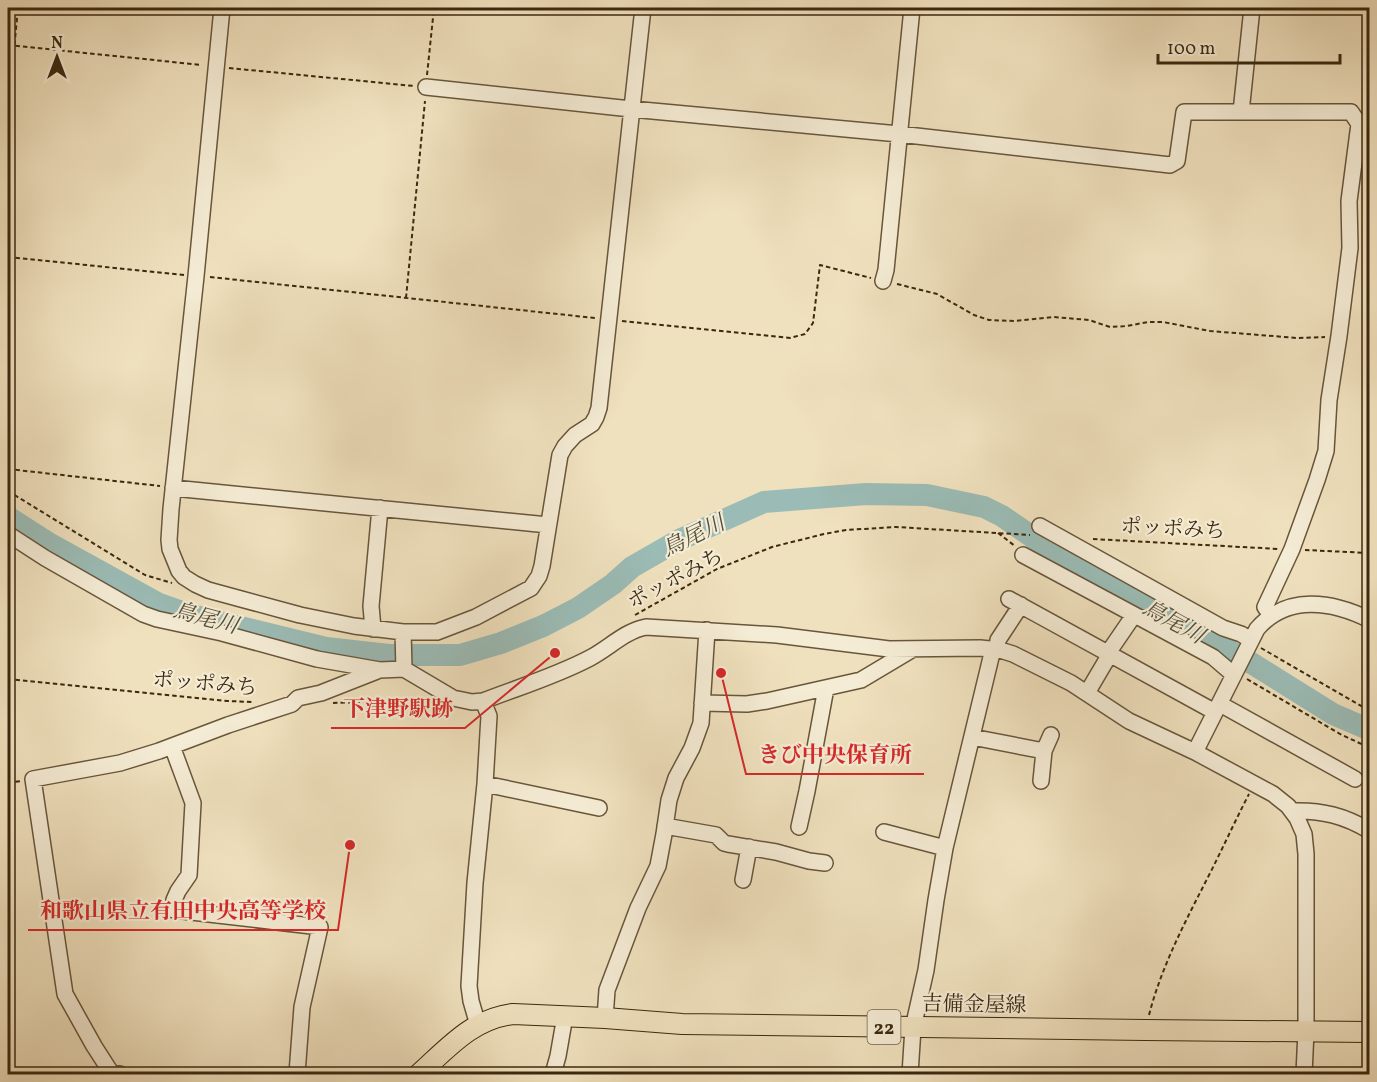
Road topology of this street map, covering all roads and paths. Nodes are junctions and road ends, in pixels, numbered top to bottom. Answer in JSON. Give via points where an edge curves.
{"nodes":[{"id":1,"x":18,"y":8,"type":"edge"},
{"id":2,"x":222,"y":8,"type":"edge"},
{"id":3,"x":434,"y":8,"type":"edge"},
{"id":4,"x":643,"y":8,"type":"edge"},
{"id":5,"x":912,"y":8,"type":"edge"},
{"id":6,"x":1252,"y":8,"type":"edge"},
{"id":7,"x":426,"y":87,"type":"junction"},
{"id":8,"x":632,"y":109,"type":"junction"},
{"id":9,"x":8,"y":112,"type":"edge"},
{"id":10,"x":1241,"y":112,"type":"junction"},
{"id":11,"x":1364,"y":124,"type":"edge"},
{"id":12,"x":899,"y":134,"type":"junction"},
{"id":13,"x":8,"y":257,"type":"edge"},
{"id":14,"x":196,"y":276,"type":"junction"},
{"id":15,"x":883,"y":281,"type":"junction"},
{"id":16,"x":406,"y":298,"type":"junction"},
{"id":17,"x":609,"y":319,"type":"junction"},
{"id":18,"x":1339,"y":336,"type":"junction"},
{"id":19,"x":8,"y":469,"type":"edge"},
{"id":20,"x":173,"y":488,"type":"junction"},
{"id":21,"x":8,"y":491,"type":"edge"},
{"id":22,"x":380,"y":508,"type":"junction"},
{"id":23,"x":548,"y":525,"type":"junction"},
{"id":24,"x":1049,"y":533,"type":"joint"},
{"id":25,"x":8,"y":534,"type":"edge"},
{"id":26,"x":1094,"y":539,"type":"dead end"},
{"id":27,"x":1292,"y":549,"type":"junction"},
{"id":28,"x":1370,"y":553,"type":"edge"},
{"id":29,"x":1023,"y":555,"type":"dead end"},
{"id":30,"x":171,"y":583,"type":"dead end"},
{"id":31,"x":1134,"y":615,"type":"junction"},
{"id":32,"x":1271,"y":615,"type":"junction"},
{"id":33,"x":633,"y":616,"type":"dead end"},
{"id":34,"x":1370,"y":620,"type":"edge"},
{"id":35,"x":373,"y":629,"type":"junction"},
{"id":36,"x":707,"y":630,"type":"junction"},
{"id":37,"x":403,"y":636,"type":"junction"},
{"id":38,"x":1250,"y":643,"type":"junction"},
{"id":39,"x":913,"y":649,"type":"junction"},
{"id":40,"x":995,"y":649,"type":"junction"},
{"id":41,"x":1109,"y":654,"type":"junction"},
{"id":42,"x":404,"y":666,"type":"junction"},
{"id":43,"x":380,"y":670,"type":"junction"},
{"id":44,"x":1236,"y":672,"type":"junction"},
{"id":45,"x":8,"y":679,"type":"edge"},
{"id":46,"x":826,"y":688,"type":"junction"},
{"id":47,"x":1087,"y":693,"type":"junction"},
{"id":48,"x":453,"y":698,"type":"junction"},
{"id":49,"x":483,"y":701,"type":"junction"},
{"id":50,"x":259,"y":702,"type":"dead end"},
{"id":51,"x":702,"y":703,"type":"junction"},
{"id":52,"x":326,"y":704,"type":"dead end"},
{"id":53,"x":1218,"y":708,"type":"junction"},
{"id":54,"x":1370,"y":711,"type":"edge"},
{"id":55,"x":1051,"y":735,"type":"dead end"},
{"id":56,"x":972,"y":737,"type":"junction"},
{"id":57,"x":172,"y":746,"type":"junction"},
{"id":58,"x":1370,"y":748,"type":"edge"},
{"id":59,"x":1044,"y":751,"type":"junction"},
{"id":60,"x":1195,"y":752,"type":"junction"},
{"id":61,"x":1355,"y":779,"type":"dead end"},
{"id":62,"x":1041,"y":781,"type":"dead end"},
{"id":63,"x":485,"y":784,"type":"junction"},
{"id":64,"x":1254,"y":784,"type":"junction"},
{"id":65,"x":599,"y":808,"type":"dead end"},
{"id":66,"x":1293,"y":811,"type":"junction"},
{"id":67,"x":665,"y":826,"type":"junction"},
{"id":68,"x":799,"y":827,"type":"dead end"},
{"id":69,"x":1370,"y":831,"type":"edge"},
{"id":70,"x":884,"y":832,"type":"dead end"},
{"id":71,"x":749,"y":847,"type":"junction"},
{"id":72,"x":945,"y":848,"type":"junction"},
{"id":73,"x":825,"y":863,"type":"dead end"},
{"id":74,"x":743,"y":880,"type":"dead end"},
{"id":75,"x":565,"y":1016,"type":"junction"},
{"id":76,"x":605,"y":1018,"type":"junction"},
{"id":77,"x":478,"y":1025,"type":"junction"},
{"id":78,"x":913,"y":1028,"type":"junction"},
{"id":79,"x":1145,"y":1030,"type":"junction"},
{"id":80,"x":1306,"y":1031,"type":"junction"},
{"id":81,"x":1370,"y":1032,"type":"edge"},
{"id":82,"x":120,"y":1074,"type":"edge"},
{"id":83,"x":297,"y":1074,"type":"edge"},
{"id":84,"x":419,"y":1074,"type":"edge"},
{"id":85,"x":553,"y":1074,"type":"edge"},
{"id":86,"x":909,"y":1074,"type":"edge"},
{"id":87,"x":1304,"y":1074,"type":"edge"}],
"edges":[{"from":1,"to":9,"type":"path"},
{"from":2,"to":14,"type":"street"},
{"from":3,"to":7,"type":"path"},
{"from":4,"to":8,"type":"street"},
{"from":5,"to":12,"type":"street"},
{"from":6,"to":10,"type":"street"},
{"from":7,"to":8,"type":"street"},
{"from":7,"to":16,"type":"path"},
{"from":8,"to":12,"type":"street"},
{"from":8,"to":17,"type":"street"},
{"from":10,"to":11,"type":"street","via":[[1352,112]]},
{"from":10,"to":12,"type":"street","via":[[1184,112],[1177,161],[1170,165]]},
{"from":11,"to":18,"type":"street","via":[[1349,201],[1350,248]]},
{"from":12,"to":15,"type":"street"},
{"from":13,"to":14,"type":"path"},
{"from":14,"to":16,"type":"path"},
{"from":14,"to":20,"type":"street"},
{"from":15,"to":17,"type":"path","via":[[820,265],[813,322],[806,334],[790,338]]},
{"from":15,"to":18,"type":"path","via":[[937,294],[989,320],[1066,318],[1110,327],[1163,322],[1210,331],[1297,338]]},
{"from":16,"to":17,"type":"path"},
{"from":17,"to":23,"type":"street","via":[[600,408],[592,424],[575,435],[560,455]]},
{"from":18,"to":27,"type":"street","via":[[1326,451]]},
{"from":19,"to":20,"type":"path"},
{"from":20,"to":22,"type":"street"},
{"from":20,"to":35,"type":"street","via":[[170,549],[184,577],[220,594]]},
{"from":21,"to":30,"type":"path","via":[[145,575]]},
{"from":22,"to":23,"type":"street"},
{"from":22,"to":35,"type":"street","via":[[371,606]]},
{"from":23,"to":37,"type":"street","via":[[542,566],[531,588],[476,617],[436,632]]},
{"from":24,"to":33,"type":"path","name":"ポッポみち","via":[[884,527],[824,534],[772,547],[717,569]]},
{"from":24,"to":38,"type":"street","via":[[1240,634]]},
{"from":25,"to":43,"type":"street","via":[[143,614],[317,659]]},
{"from":26,"to":27,"type":"path","name":"ポッポみち"},
{"from":27,"to":28,"type":"path","name":"ポッポみち"},
{"from":27,"to":32,"type":"street","via":[[1265,607]]},
{"from":29,"to":31,"type":"street"},
{"from":31,"to":41,"type":"street"},
{"from":31,"to":44,"type":"street"},
{"from":32,"to":34,"type":"street","via":[[1303,604],[1332,605]]},
{"from":32,"to":38,"type":"street"},
{"from":35,"to":37,"type":"street"},
{"from":36,"to":39,"type":"street"},
{"from":36,"to":49,"type":"street","via":[[638,629],[592,658]]},
{"from":36,"to":51,"type":"street"},
{"from":37,"to":42,"type":"street"},
{"from":38,"to":44,"type":"street"},
{"from":38,"to":54,"type":"path"},
{"from":39,"to":40,"type":"street"},
{"from":39,"to":46,"type":"street","via":[[861,680]]},
{"from":40,"to":41,"type":"street","via":[[1015,602]]},
{"from":40,"to":47,"type":"street","via":[[1013,654]]},
{"from":40,"to":56,"type":"street"},
{"from":41,"to":47,"type":"street"},
{"from":41,"to":53,"type":"street"},
{"from":42,"to":43,"type":"street"},
{"from":42,"to":48,"type":"street"},
{"from":43,"to":57,"type":"street"},
{"from":44,"to":53,"type":"street"},
{"from":44,"to":58,"type":"path"},
{"from":45,"to":50,"type":"path","name":"ポッポみち"},
{"from":46,"to":51,"type":"street","via":[[747,704]]},
{"from":46,"to":68,"type":"street"},
{"from":47,"to":60,"type":"street","via":[[1129,721]]},
{"from":48,"to":49,"type":"street"},
{"from":48,"to":52,"type":"path"},
{"from":49,"to":63,"type":"street","via":[[489,716]]},
{"from":51,"to":67,"type":"street","via":[[699,729],[676,778]]},
{"from":53,"to":60,"type":"street"},
{"from":53,"to":61,"type":"street"},
{"from":55,"to":59,"type":"street"},
{"from":56,"to":59,"type":"street"},
{"from":56,"to":72,"type":"street"},
{"from":57,"to":82,"type":"street","via":[[120,763],[33,779],[65,994],[112,1074]]},
{"from":57,"to":83,"type":"street","via":[[193,803],[189,875],[174,900],[174,910],[320,927],[302,1007]]},
{"from":59,"to":62,"type":"street"},
{"from":60,"to":64,"type":"street"},
{"from":63,"to":65,"type":"street"},
{"from":63,"to":77,"type":"street","via":[[468,986]]},
{"from":64,"to":66,"type":"street"},
{"from":64,"to":79,"type":"path","via":[[1170,956]]},
{"from":66,"to":69,"type":"street","via":[[1335,814]]},
{"from":66,"to":80,"type":"street","via":[[1304,834],[1306,854]]},
{"from":67,"to":71,"type":"street","via":[[710,833],[724,843]]},
{"from":67,"to":76,"type":"street","via":[[658,866],[607,990]]},
{"from":70,"to":72,"type":"street"},
{"from":71,"to":73,"type":"street"},
{"from":71,"to":74,"type":"street"},
{"from":72,"to":78,"type":"street"},
{"from":75,"to":76,"type":"main road","name":"吉備金屋線","number":"22"},
{"from":75,"to":77,"type":"main road","name":"吉備金屋線","number":"22","via":[[513,1014]]},
{"from":75,"to":85,"type":"street"},
{"from":76,"to":78,"type":"main road","name":"吉備金屋線","number":"22","via":[[682,1024]]},
{"from":77,"to":84,"type":"main road","name":"吉備金屋線","number":"22"},
{"from":78,"to":79,"type":"main road","name":"吉備金屋線","number":"22"},
{"from":78,"to":86,"type":"street"},
{"from":79,"to":80,"type":"main road","name":"吉備金屋線","number":"22"},
{"from":80,"to":81,"type":"main road","name":"吉備金屋線","number":"22"},
{"from":80,"to":87,"type":"street"}]}
